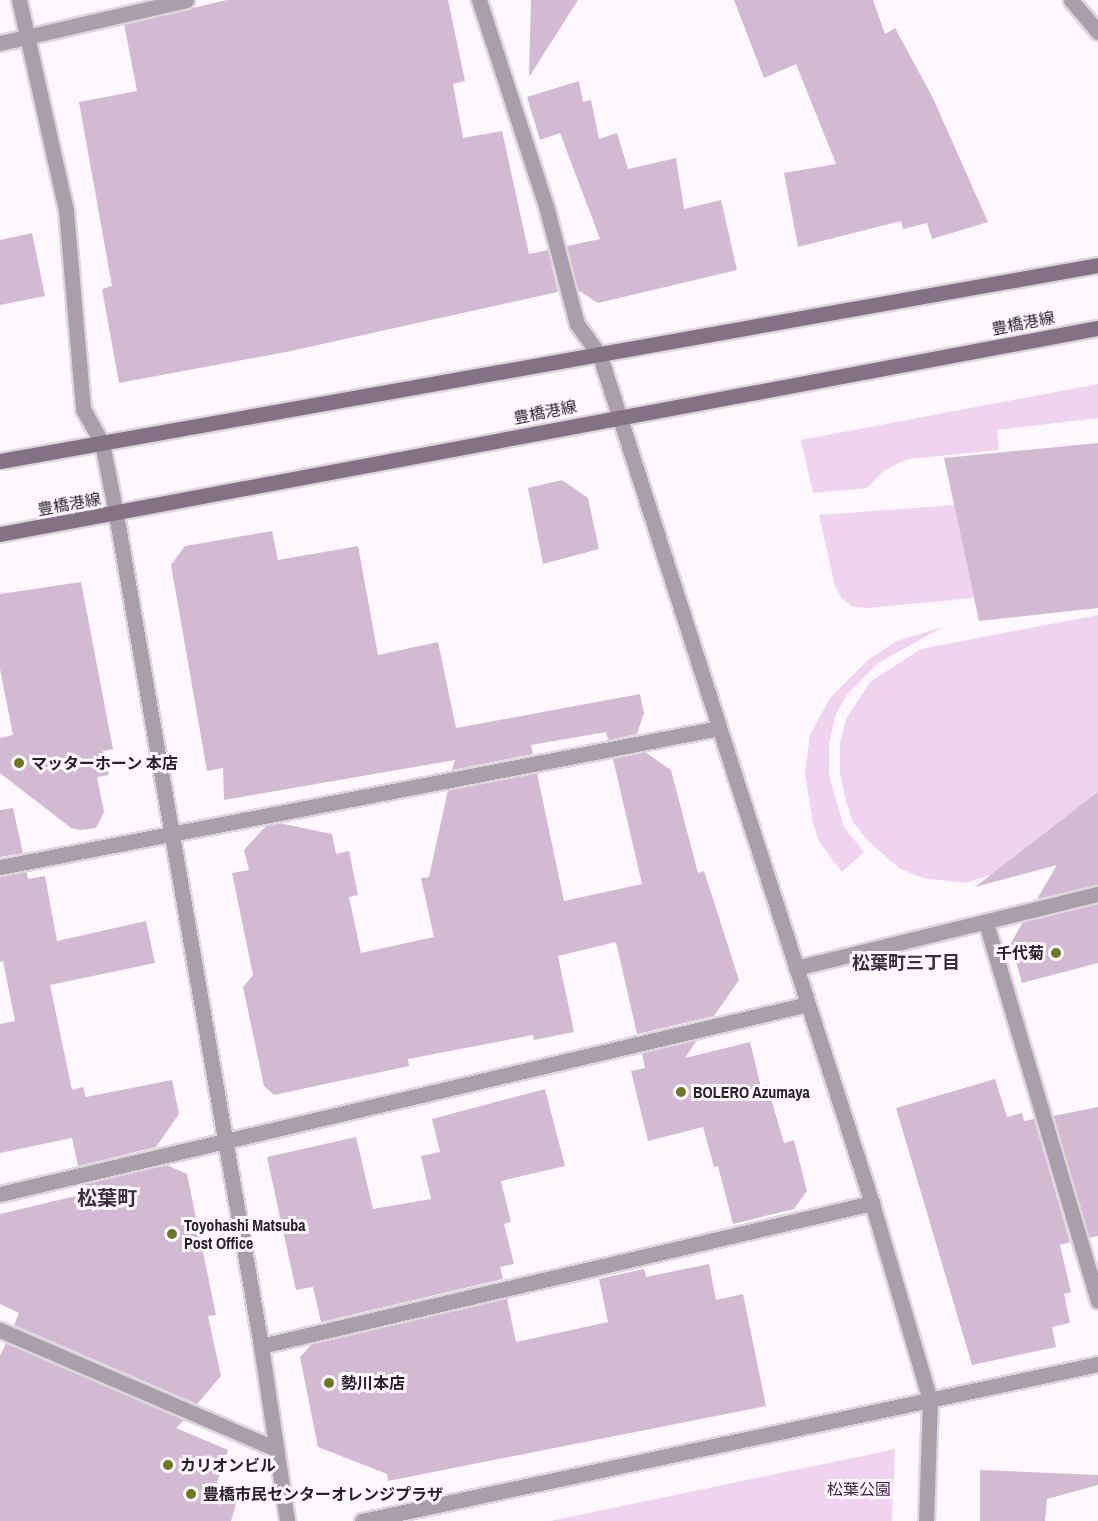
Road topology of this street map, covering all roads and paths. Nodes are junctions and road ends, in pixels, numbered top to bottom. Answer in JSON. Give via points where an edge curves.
{"nodes":[{"id":1,"x":19,"y":0,"type":"edge"},
{"id":2,"x":186,"y":0,"type":"edge"},
{"id":3,"x":479,"y":0,"type":"edge"},
{"id":4,"x":1071,"y":0,"type":"edge"},
{"id":5,"x":1098,"y":32,"type":"edge"},
{"id":6,"x":28,"y":38,"type":"junction"},
{"id":7,"x":0,"y":43,"type":"edge"},
{"id":8,"x":1098,"y":265,"type":"edge"},
{"id":9,"x":1098,"y":328,"type":"edge"},
{"id":10,"x":600,"y":356,"type":"junction"},
{"id":11,"x":619,"y":416,"type":"junction"},
{"id":12,"x":102,"y":443,"type":"junction"},
{"id":13,"x":0,"y":461,"type":"edge"},
{"id":14,"x":116,"y":514,"type":"junction"},
{"id":15,"x":0,"y":534,"type":"edge"},
{"id":16,"x":719,"y":728,"type":"junction"},
{"id":17,"x":172,"y":835,"type":"junction"},
{"id":18,"x":0,"y":867,"type":"edge"},
{"id":19,"x":1098,"y":894,"type":"edge"},
{"id":20,"x":986,"y":923,"type":"junction"},
{"id":21,"x":796,"y":968,"type":"junction"},
{"id":22,"x":808,"y":1004,"type":"junction"},
{"id":23,"x":225,"y":1140,"type":"junction"},
{"id":24,"x":0,"y":1194,"type":"edge"},
{"id":25,"x":872,"y":1203,"type":"junction"},
{"id":26,"x":1098,"y":1301,"type":"edge"},
{"id":27,"x":0,"y":1330,"type":"edge"},
{"id":28,"x":261,"y":1346,"type":"junction"},
{"id":29,"x":1098,"y":1364,"type":"edge"},
{"id":30,"x":930,"y":1400,"type":"junction"},
{"id":31,"x":276,"y":1449,"type":"junction"},
{"id":32,"x":287,"y":1521,"type":"edge"},
{"id":33,"x":362,"y":1521,"type":"edge"},
{"id":34,"x":926,"y":1521,"type":"edge"}],
"edges":[{"from":1,"to":6,"type":"street"},
{"from":2,"to":6,"type":"street"},
{"from":3,"to":10,"type":"street","via":[[546,206],[577,324]]},
{"from":4,"to":5,"type":"street"},
{"from":6,"to":7,"type":"street"},
{"from":6,"to":12,"type":"street","via":[[66,210],[82,409]]},
{"from":8,"to":10,"type":"main road"},
{"from":9,"to":11,"type":"main road","name":"豊橋港線"},
{"from":10,"to":11,"type":"street"},
{"from":10,"to":12,"type":"main road"},
{"from":11,"to":14,"type":"main road","name":"豊橋港線"},
{"from":11,"to":16,"type":"street"},
{"from":12,"to":13,"type":"main road"},
{"from":12,"to":14,"type":"street"},
{"from":14,"to":15,"type":"main road","name":"豊橋港線"},
{"from":14,"to":17,"type":"street"},
{"from":16,"to":17,"type":"street"},
{"from":16,"to":21,"type":"street"},
{"from":17,"to":18,"type":"street"},
{"from":17,"to":23,"type":"street"},
{"from":19,"to":20,"type":"street"},
{"from":20,"to":21,"type":"street"},
{"from":20,"to":26,"type":"street"},
{"from":21,"to":22,"type":"street"},
{"from":22,"to":23,"type":"street"},
{"from":22,"to":25,"type":"street"},
{"from":23,"to":24,"type":"street"},
{"from":23,"to":28,"type":"street"},
{"from":25,"to":28,"type":"street"},
{"from":25,"to":30,"type":"street"},
{"from":27,"to":31,"type":"street"},
{"from":28,"to":31,"type":"street"},
{"from":29,"to":30,"type":"street"},
{"from":30,"to":33,"type":"street"},
{"from":30,"to":34,"type":"street"},
{"from":31,"to":32,"type":"street"}]}
